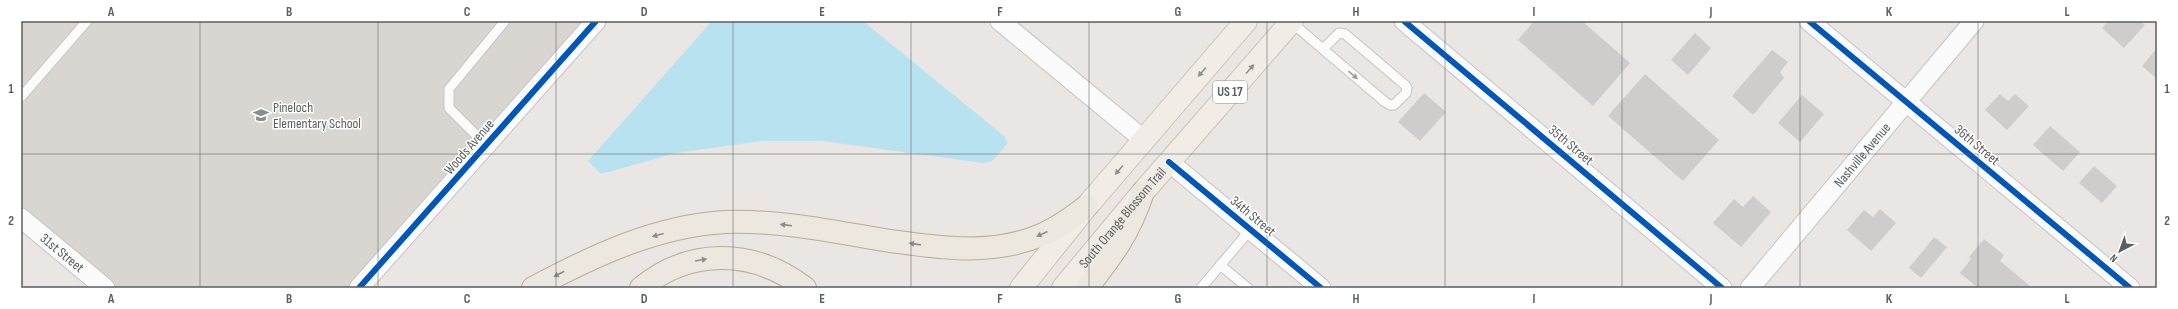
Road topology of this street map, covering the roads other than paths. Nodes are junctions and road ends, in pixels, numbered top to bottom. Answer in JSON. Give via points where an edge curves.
{"nodes":[{"id":1,"x":87,"y":21,"type":"edge"},
{"id":2,"x":505,"y":21,"type":"edge"},
{"id":3,"x":596,"y":21,"type":"edge"},
{"id":4,"x":1000,"y":21,"type":"edge"},
{"id":5,"x":1285,"y":21,"type":"edge"},
{"id":6,"x":1809,"y":21,"type":"edge"},
{"id":7,"x":1974,"y":21,"type":"edge"},
{"id":8,"x":1238,"y":24,"type":"edge"},
{"id":9,"x":1413,"y":24,"type":"edge"},
{"id":10,"x":1323,"y":50,"type":"junction"},
{"id":11,"x":21,"y":97,"type":"edge"},
{"id":12,"x":1905,"y":101,"type":"junction"},
{"id":13,"x":1144,"y":140,"type":"junction"},
{"id":14,"x":486,"y":145,"type":"junction"},
{"id":15,"x":1169,"y":162,"type":"junction"},
{"id":16,"x":1143,"y":192,"type":"junction"},
{"id":17,"x":1087,"y":206,"type":"junction"},
{"id":18,"x":21,"y":218,"type":"edge"},
{"id":19,"x":1115,"y":227,"type":"junction"},
{"id":20,"x":1251,"y":229,"type":"junction"},
{"id":21,"x":1220,"y":265,"type":"junction"},
{"id":22,"x":105,"y":288,"type":"edge"},
{"id":23,"x":360,"y":288,"type":"edge"},
{"id":24,"x":533,"y":288,"type":"edge"},
{"id":25,"x":641,"y":288,"type":"edge"},
{"id":26,"x":804,"y":288,"type":"edge"},
{"id":27,"x":1021,"y":288,"type":"edge"},
{"id":28,"x":1063,"y":288,"type":"edge"},
{"id":29,"x":1074,"y":288,"type":"edge"},
{"id":30,"x":1087,"y":288,"type":"edge"},
{"id":31,"x":1201,"y":288,"type":"edge"},
{"id":32,"x":1248,"y":288,"type":"edge"},
{"id":33,"x":1321,"y":288,"type":"edge"},
{"id":34,"x":1722,"y":288,"type":"edge"},
{"id":35,"x":1750,"y":288,"type":"edge"},
{"id":36,"x":2130,"y":288,"type":"edge"}],
"edges":[{"from":1,"to":11,"type":"lane"},
{"from":2,"to":14,"type":"lane","via":[[449,89],[449,108]]},
{"from":3,"to":14,"type":"street","name":"Woods Avenue"},
{"from":4,"to":13,"type":"street"},
{"from":5,"to":10,"type":"lane"},
{"from":15,"to":5,"type":"main road","name":"South Orange Blossom Trail","one_way":true,"via":[[1198,110]]},
{"from":6,"to":12,"type":"street","name":"36th Street"},
{"from":7,"to":12,"type":"street","name":"Nashville Avenue"},
{"from":8,"to":13,"type":"main road","number":"US 17","one_way":true},
{"from":9,"to":34,"type":"street","name":"35th Street"},
{"from":10,"to":10,"type":"lane","one_way":true,"via":[[1390,105],[1394,105],[1406,93],[1405,85],[1345,34],[1339,33]]},
{"from":12,"to":35,"type":"street","name":"Nashville Avenue"},
{"from":12,"to":36,"type":"street","name":"36th Street"},
{"from":13,"to":17,"type":"main road","number":"US 17","one_way":true},
{"from":14,"to":23,"type":"street","name":"Woods Avenue"},
{"from":15,"to":16,"type":"main road","name":"South Orange Blossom Trail"},
{"from":15,"to":20,"type":"street","name":"34th Street"},
{"from":16,"to":19,"type":"main road","name":"South Orange Blossom Trail"},
{"from":16,"to":30,"type":"highway","via":[[1124,239]]},
{"from":17,"to":24,"type":"highway","one_way":true,"via":[[1064,224],[1041,235],[1014,244],[975,250],[913,244],[760,222],[724,222],[656,235],[618,247],[586,260]]},
{"from":17,"to":27,"type":"main road","number":"US 17"},
{"from":18,"to":22,"type":"street","name":"31st Street"},
{"from":19,"to":28,"type":"main road","name":"South Orange Blossom Trail"},
{"from":19,"to":29,"type":"highway"},
{"from":20,"to":21,"type":"lane"},
{"from":20,"to":33,"type":"street","name":"34th Street"},
{"from":21,"to":31,"type":"lane"},
{"from":21,"to":32,"type":"lane"},
{"from":25,"to":26,"type":"highway","one_way":true,"via":[[674,267],[697,261],[727,258],[746,260],[774,269]]}]}
